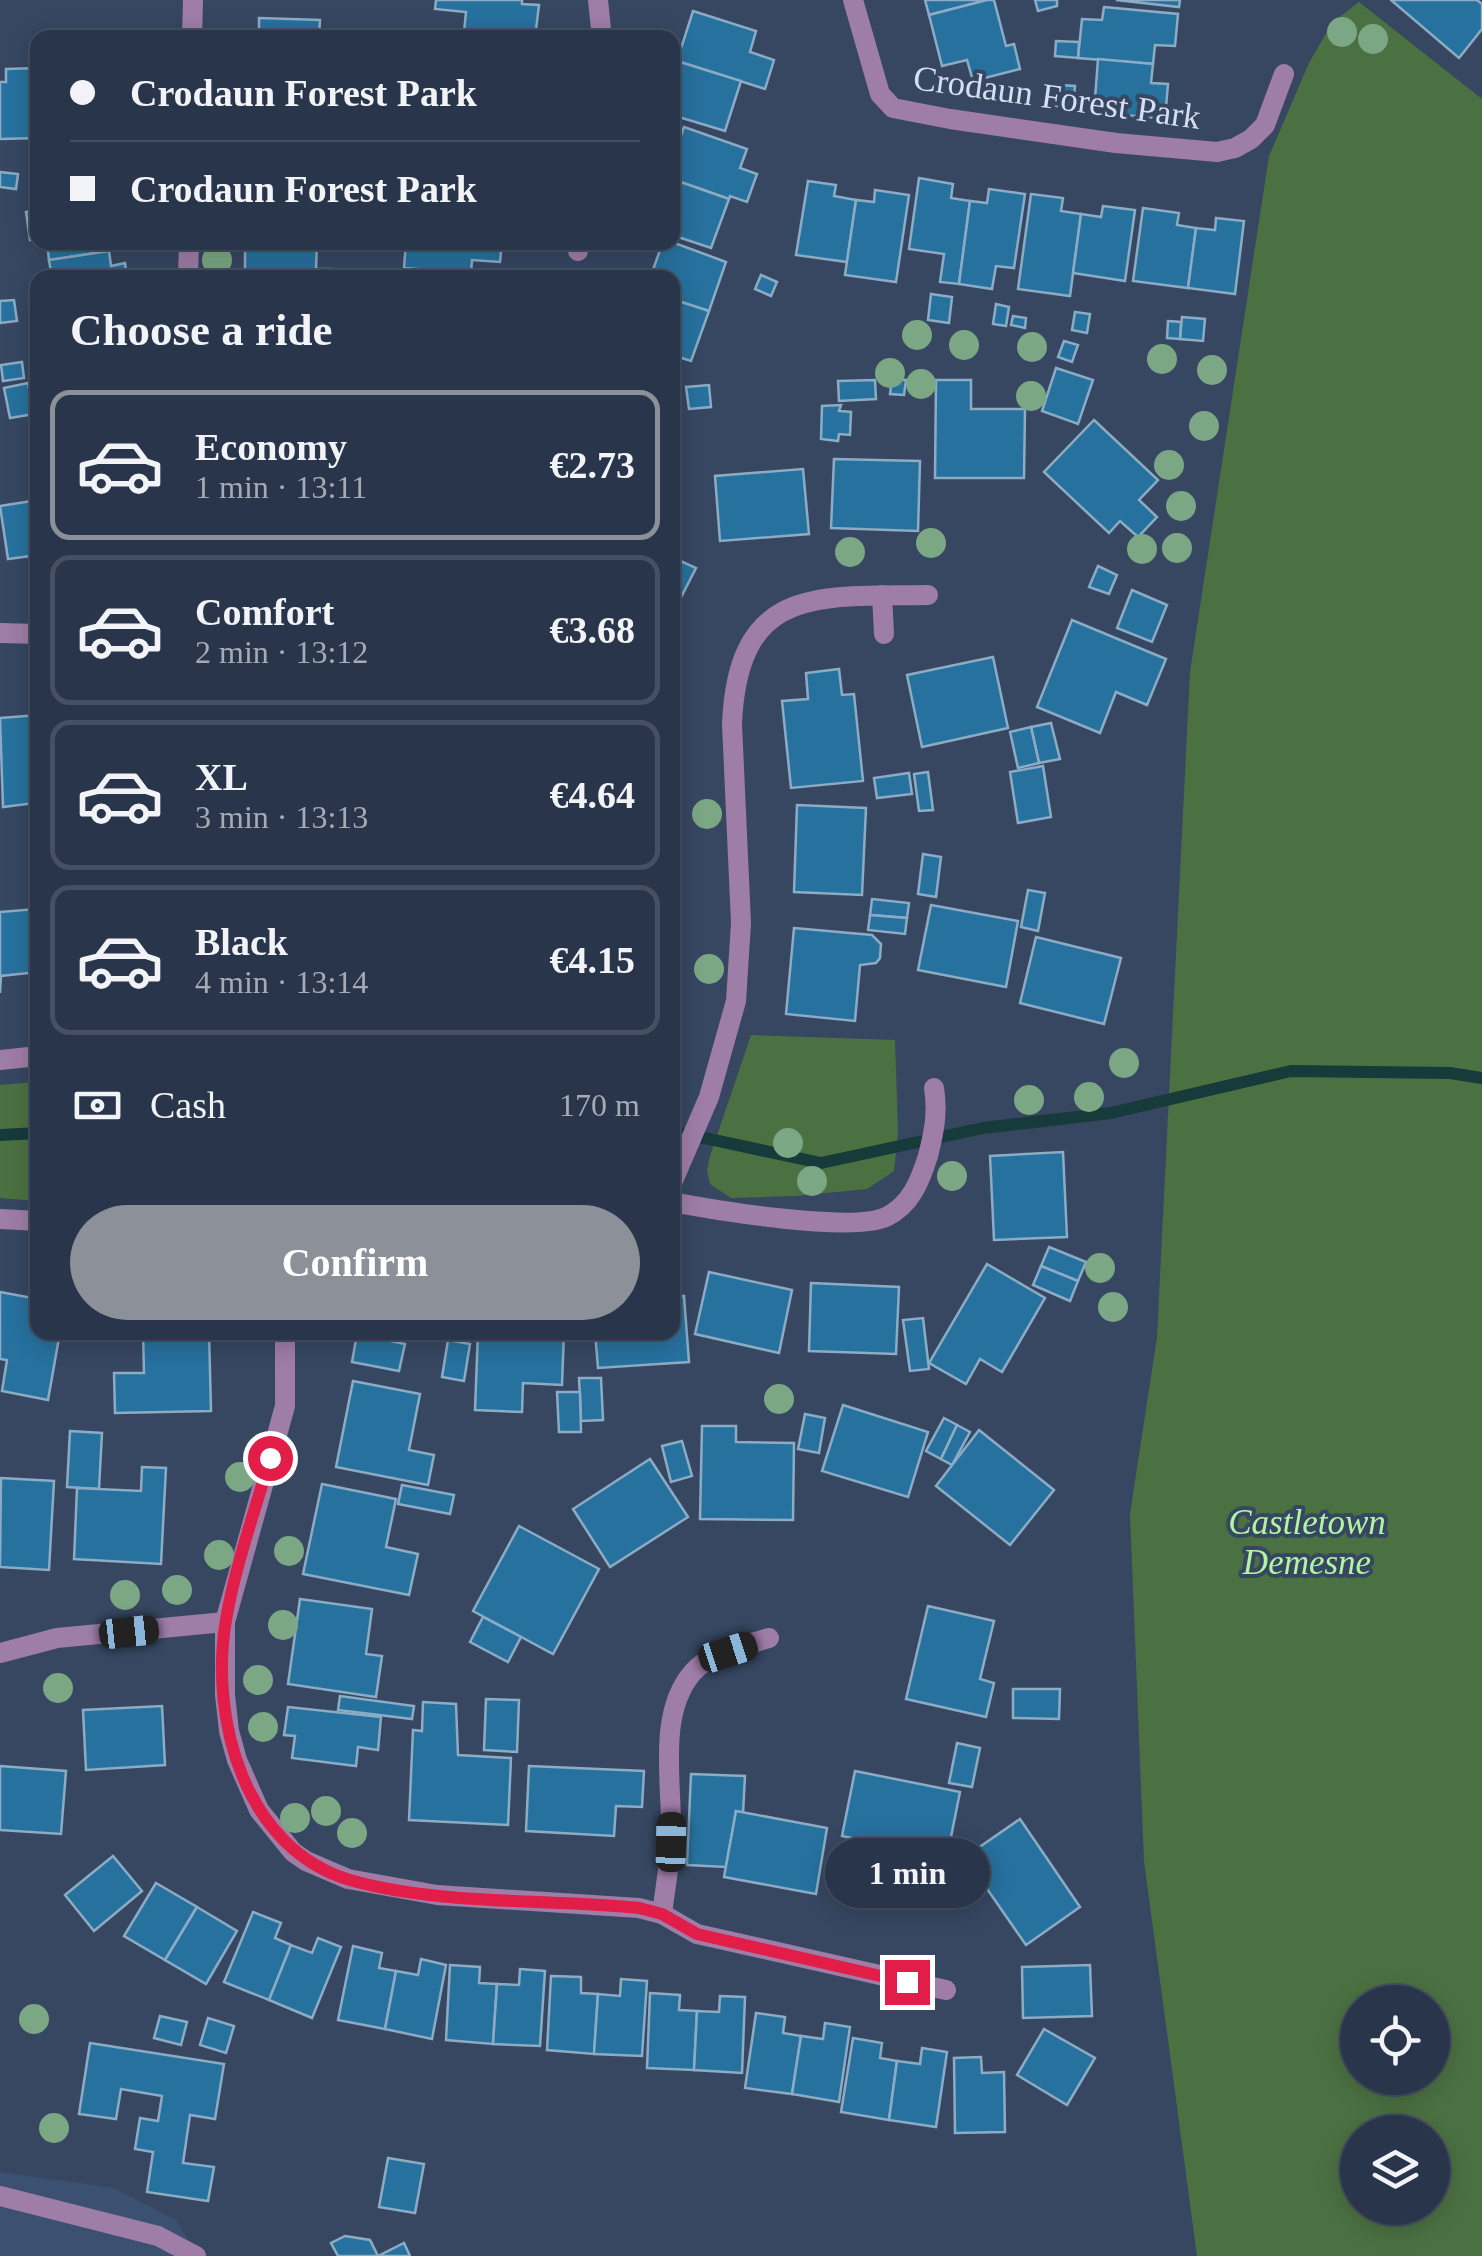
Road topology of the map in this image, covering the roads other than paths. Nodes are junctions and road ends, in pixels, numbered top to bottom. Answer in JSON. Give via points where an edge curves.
{"nodes":[{"id":1,"x":193,"y":0,"type":"edge"},
{"id":2,"x":598,"y":0,"type":"edge"},
{"id":3,"x":853,"y":0,"type":"edge"},
{"id":4,"x":192,"y":30,"type":"edge"},
{"id":5,"x":601,"y":30,"type":"edge"},
{"id":6,"x":1284,"y":74,"type":"dead end"},
{"id":7,"x":928,"y":594,"type":"dead end"},
{"id":8,"x":882,"y":595,"type":"junction"},
{"id":9,"x":0,"y":634,"type":"edge"},
{"id":10,"x":30,"y":634,"type":"edge"},
{"id":11,"x":884,"y":634,"type":"dead end"},
{"id":12,"x":30,"y":1057,"type":"edge"},
{"id":13,"x":0,"y":1060,"type":"edge"},
{"id":14,"x":934,"y":1088,"type":"dead end"},
{"id":15,"x":680,"y":1168,"type":"edge"},
{"id":16,"x":680,"y":1203,"type":"edge"},
{"id":17,"x":0,"y":1219,"type":"edge"},
{"id":18,"x":30,"y":1221,"type":"edge"},
{"id":19,"x":284,"y":1340,"type":"edge"},
{"id":20,"x":225,"y":1622,"type":"junction"},
{"id":21,"x":769,"y":1638,"type":"dead end"},
{"id":22,"x":0,"y":1653,"type":"edge"},
{"id":23,"x":662,"y":1914,"type":"junction"},
{"id":24,"x":946,"y":1990,"type":"dead end"},
{"id":25,"x":0,"y":2196,"type":"edge"},
{"id":26,"x":196,"y":2256,"type":"edge"}],
"edges":[{"from":1,"to":4,"type":"street"},
{"from":2,"to":5,"type":"street"},
{"from":3,"to":6,"type":"street","name":"Crodaun Forest Park","via":[[880,94],[894,108],[950,118],[1217,152],[1251,139],[1264,125]]},
{"from":7,"to":8,"type":"street"},
{"from":8,"to":11,"type":"street"},
{"from":8,"to":15,"type":"street","via":[[822,596],[794,605],[755,636],[736,672],[736,1001]]},
{"from":9,"to":10,"type":"street"},
{"from":12,"to":13,"type":"street"},
{"from":14,"to":16,"type":"street","via":[[936,1124],[926,1161],[911,1197],[884,1218],[771,1217]]},
{"from":17,"to":18,"type":"street"},
{"from":19,"to":20,"type":"street","via":[[285,1406]]},
{"from":20,"to":22,"type":"street","via":[[58,1638]]},
{"from":20,"to":23,"type":"street","via":[[225,1695],[237,1760],[259,1810],[306,1861],[348,1879],[407,1891]]},
{"from":21,"to":23,"type":"street","via":[[710,1658],[679,1693]]},
{"from":23,"to":24,"type":"street","via":[[697,1934]]},
{"from":25,"to":26,"type":"street","via":[[158,2236]]}]}
